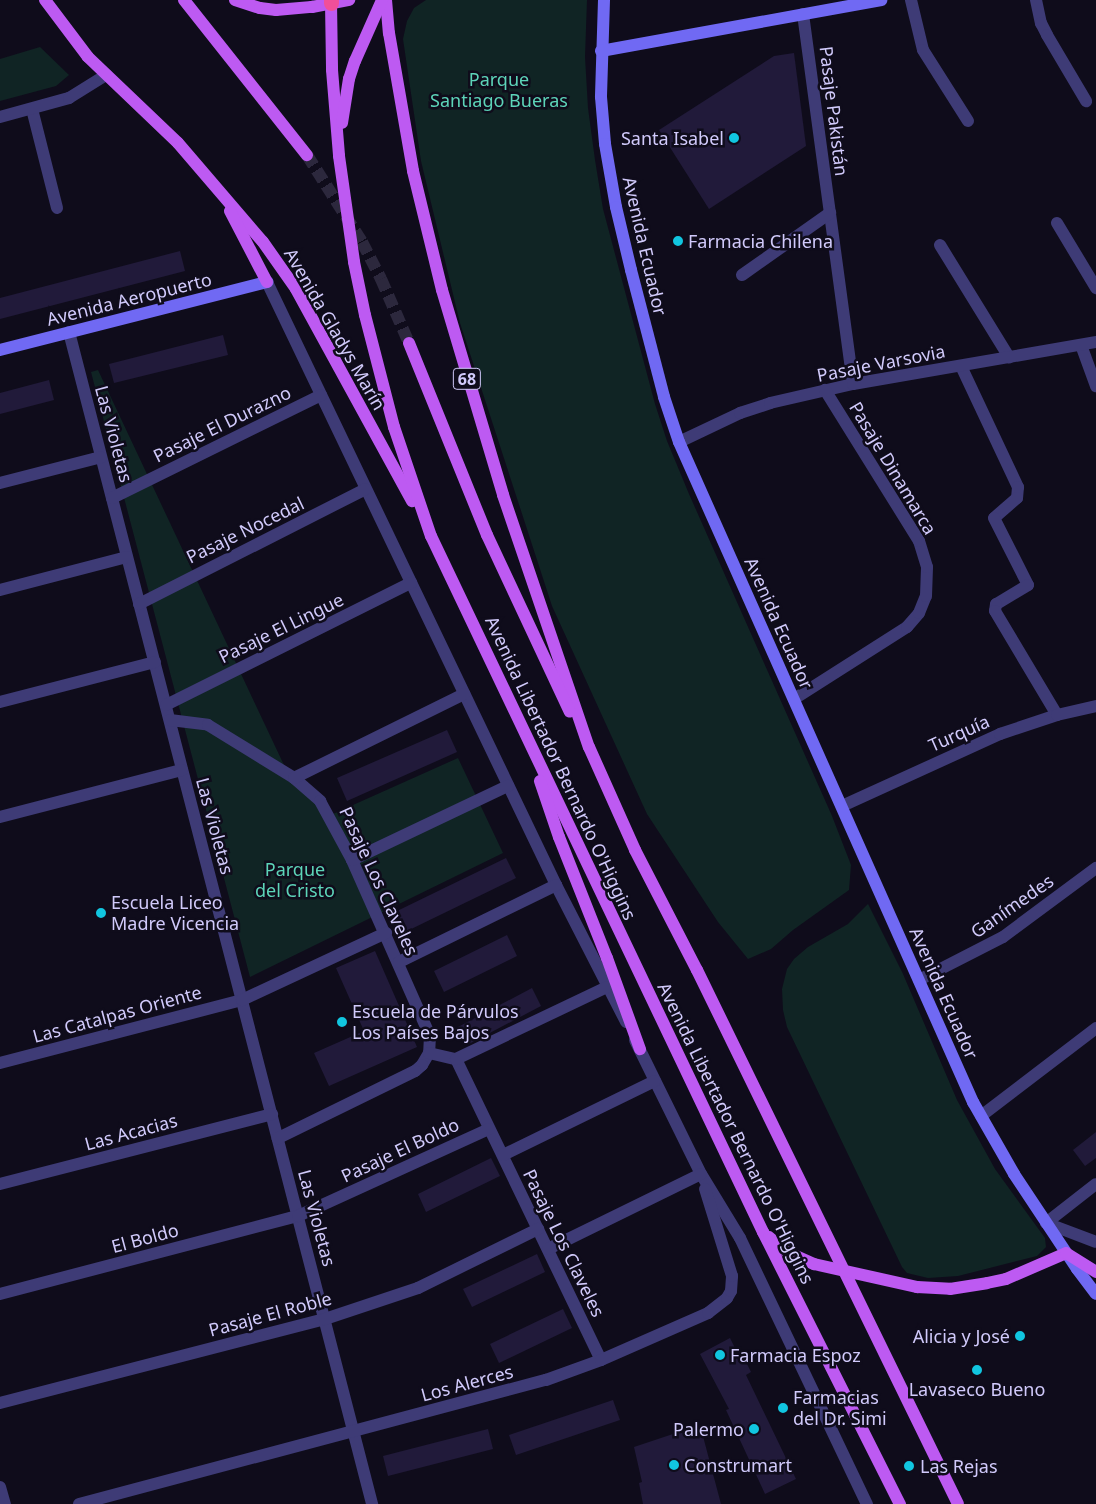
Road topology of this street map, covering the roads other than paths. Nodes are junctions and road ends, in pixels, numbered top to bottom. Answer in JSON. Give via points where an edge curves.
{"nodes":[{"id":1,"x":45,"y":0,"type":"edge"},
{"id":2,"x":184,"y":0,"type":"edge"},
{"id":3,"x":235,"y":0,"type":"edge"},
{"id":4,"x":349,"y":0,"type":"edge"},
{"id":5,"x":384,"y":0,"type":"edge"},
{"id":6,"x":604,"y":0,"type":"edge"},
{"id":7,"x":881,"y":0,"type":"edge"},
{"id":8,"x":911,"y":0,"type":"edge"},
{"id":9,"x":1036,"y":0,"type":"edge"},
{"id":10,"x":331,"y":2,"type":"edge"},
{"id":11,"x":804,"y":14,"type":"junction"},
{"id":12,"x":601,"y":51,"type":"junction"},
{"id":13,"x":106,"y":75,"type":"junction"},
{"id":14,"x":1086,"y":100,"type":"dead end"},
{"id":15,"x":32,"y":109,"type":"junction"},
{"id":16,"x":0,"y":117,"type":"edge"},
{"id":17,"x":968,"y":121,"type":"dead end"},
{"id":18,"x":307,"y":155,"type":"tunnel mouth"},
{"id":19,"x":339,"y":156,"type":"junction"},
{"id":20,"x":209,"y":177,"type":"junction"},
{"id":21,"x":56,"y":208,"type":"dead end"},
{"id":22,"x":830,"y":213,"type":"junction"},
{"id":23,"x":1057,"y":223,"type":"dead end"},
{"id":24,"x":940,"y":246,"type":"dead end"},
{"id":25,"x":742,"y":275,"type":"dead end"},
{"id":26,"x":267,"y":282,"type":"junction"},
{"id":27,"x":1096,"y":288,"type":"edge"},
{"id":28,"x":69,"y":332,"type":"junction"},
{"id":29,"x":1096,"y":342,"type":"edge"},
{"id":30,"x":409,"y":343,"type":"tunnel mouth"},
{"id":31,"x":1081,"y":345,"type":"junction"},
{"id":32,"x":0,"y":350,"type":"edge"},
{"id":33,"x":1009,"y":357,"type":"junction"},
{"id":34,"x":961,"y":366,"type":"junction"},
{"id":35,"x":853,"y":384,"type":"junction"},
{"id":36,"x":1096,"y":386,"type":"edge"},
{"id":37,"x":825,"y":390,"type":"junction"},
{"id":38,"x":321,"y":395,"type":"junction"},
{"id":39,"x":679,"y":442,"type":"junction"},
{"id":40,"x":101,"y":457,"type":"junction"},
{"id":41,"x":0,"y":483,"type":"edge"},
{"id":42,"x":366,"y":489,"type":"junction"},
{"id":43,"x":112,"y":498,"type":"junction"},
{"id":44,"x":431,"y":536,"type":"junction"},
{"id":45,"x":127,"y":557,"type":"junction"},
{"id":46,"x":411,"y":583,"type":"junction"},
{"id":47,"x":0,"y":590,"type":"edge"},
{"id":48,"x":139,"y":604,"type":"junction"},
{"id":49,"x":155,"y":662,"type":"junction"},
{"id":50,"x":464,"y":694,"type":"junction"},
{"id":51,"x":794,"y":699,"type":"junction"},
{"id":52,"x":0,"y":702,"type":"edge"},
{"id":53,"x":166,"y":705,"type":"junction"},
{"id":54,"x":1096,"y":706,"type":"edge"},
{"id":55,"x":1057,"y":715,"type":"junction"},
{"id":56,"x":170,"y":720,"type":"junction"},
{"id":57,"x":529,"y":742,"type":"junction"},
{"id":58,"x":589,"y":747,"type":"junction"},
{"id":59,"x":182,"y":770,"type":"junction"},
{"id":60,"x":294,"y":778,"type":"junction"},
{"id":61,"x":508,"y":786,"type":"junction"},
{"id":62,"x":842,"y":806,"type":"junction"},
{"id":63,"x":0,"y":817,"type":"edge"},
{"id":64,"x":352,"y":860,"type":"junction"},
{"id":65,"x":1096,"y":868,"type":"edge"},
{"id":66,"x":556,"y":885,"type":"junction"},
{"id":67,"x":386,"y":933,"type":"junction"},
{"id":68,"x":399,"y":962,"type":"junction"},
{"id":69,"x":919,"y":980,"type":"junction"},
{"id":70,"x":607,"y":987,"type":"junction"},
{"id":71,"x":242,"y":1000,"type":"junction"},
{"id":72,"x":1096,"y":1028,"type":"edge"},
{"id":73,"x":640,"y":1049,"type":"junction"},
{"id":74,"x":429,"y":1053,"type":"junction"},
{"id":75,"x":456,"y":1059,"type":"junction"},
{"id":76,"x":0,"y":1063,"type":"edge"},
{"id":77,"x":655,"y":1082,"type":"junction"},
{"id":78,"x":272,"y":1114,"type":"junction"},
{"id":79,"x":981,"y":1116,"type":"junction"},
{"id":80,"x":490,"y":1128,"type":"junction"},
{"id":81,"x":278,"y":1138,"type":"junction"},
{"id":82,"x":502,"y":1155,"type":"junction"},
{"id":83,"x":701,"y":1174,"type":"junction"},
{"id":84,"x":0,"y":1184,"type":"edge"},
{"id":85,"x":1096,"y":1184,"type":"edge"},
{"id":86,"x":298,"y":1216,"type":"junction"},
{"id":87,"x":1046,"y":1223,"type":"junction"},
{"id":88,"x":538,"y":1229,"type":"junction"},
{"id":89,"x":763,"y":1232,"type":"junction"},
{"id":90,"x":1096,"y":1242,"type":"edge"},
{"id":91,"x":548,"y":1249,"type":"junction"},
{"id":92,"x":1066,"y":1253,"type":"junction"},
{"id":93,"x":844,"y":1272,"type":"junction"},
{"id":94,"x":1096,"y":1272,"type":"edge"},
{"id":95,"x":0,"y":1294,"type":"edge"},
{"id":96,"x":1096,"y":1294,"type":"edge"},
{"id":97,"x":325,"y":1319,"type":"junction"},
{"id":98,"x":601,"y":1360,"type":"junction"},
{"id":99,"x":0,"y":1403,"type":"edge"},
{"id":100,"x":354,"y":1431,"type":"junction"},
{"id":101,"x":0,"y":1487,"type":"edge"},
{"id":102,"x":5,"y":1504,"type":"edge"},
{"id":103,"x":79,"y":1504,"type":"edge"},
{"id":104,"x":372,"y":1504,"type":"edge"},
{"id":105,"x":867,"y":1504,"type":"edge"},
{"id":106,"x":900,"y":1504,"type":"edge"},
{"id":107,"x":958,"y":1504,"type":"edge"}],
"edges":[{"from":1,"to":13,"type":"main road","name":"Avenida Gladys Marín","via":[[82,50]]},
{"from":2,"to":18,"type":"main road"},
{"from":3,"to":10,"type":"main road","via":[[276,10]]},
{"from":4,"to":10,"type":"main road"},
{"from":5,"to":19,"type":"main road","via":[[361,44],[349,79]]},
{"from":5,"to":58,"type":"main road","name":"Avenida Libertador Bernardo O'Higgins","number":"68","via":[[413,171],[444,298],[503,495]]},
{"from":6,"to":12,"type":"main road","name":"Avenida Ecuador"},
{"from":7,"to":11,"type":"main road"},
{"from":8,"to":17,"type":"street","via":[[923,50]]},
{"from":9,"to":14,"type":"street","via":[[1047,35]]},
{"from":10,"to":19,"type":"main road","name":"Avenida Libertador Bernardo O'Higgins","via":[[332,70]]},
{"from":11,"to":12,"type":"main road"},
{"from":11,"to":22,"type":"street","name":"Pasaje Pakistán"},
{"from":12,"to":39,"type":"main road","name":"Avenida Ecuador","via":[[605,144],[616,207],[664,397]]},
{"from":13,"to":15,"type":"street","via":[[69,98]]},
{"from":13,"to":20,"type":"main road","name":"Avenida Gladys Marín"},
{"from":15,"to":16,"type":"street"},
{"from":15,"to":21,"type":"street"},
{"from":19,"to":44,"type":"main road","name":"Avenida Libertador Bernardo O'Higgins","via":[[354,262],[378,371]]},
{"from":20,"to":26,"type":"main road","via":[[245,237]]},
{"from":20,"to":44,"type":"main road","name":"Avenida Gladys Marín","via":[[263,242],[296,289]]},
{"from":22,"to":25,"type":"street"},
{"from":22,"to":35,"type":"street","name":"Pasaje Pakistán"},
{"from":23,"to":27,"type":"street"},
{"from":24,"to":33,"type":"street"},
{"from":26,"to":28,"type":"main road","name":"Avenida Aeropuerto"},
{"from":26,"to":38,"type":"street"},
{"from":28,"to":32,"type":"main road","name":"Avenida Aeropuerto"},
{"from":28,"to":40,"type":"street","name":"Las Violetas"},
{"from":29,"to":31,"type":"street","name":"Pasaje Varsovia"},
{"from":30,"to":58,"type":"main road","via":[[487,535],[555,683]]},
{"from":31,"to":33,"type":"street","name":"Pasaje Varsovia"},
{"from":31,"to":36,"type":"street"},
{"from":33,"to":34,"type":"street","name":"Pasaje Varsovia"},
{"from":34,"to":35,"type":"street","name":"Pasaje Varsovia"},
{"from":34,"to":55,"type":"street","via":[[1018,487],[1017,498],[994,518],[1028,585],[996,604],[995,611]]},
{"from":35,"to":37,"type":"street","name":"Pasaje Varsovia"},
{"from":37,"to":39,"type":"street","name":"Pasaje Varsovia","via":[[740,413]]},
{"from":37,"to":51,"type":"street","name":"Pasaje Dinamarca","via":[[919,541],[927,567],[926,596],[919,613],[906,627]]},
{"from":38,"to":42,"type":"street"},
{"from":38,"to":43,"type":"street","name":"Pasaje El Durazno"},
{"from":39,"to":51,"type":"main road","name":"Avenida Ecuador"},
{"from":40,"to":41,"type":"street"},
{"from":40,"to":43,"type":"street","name":"Las Violetas"},
{"from":42,"to":46,"type":"street"},
{"from":42,"to":48,"type":"street","name":"Pasaje Nocedal"},
{"from":43,"to":45,"type":"street","name":"Las Violetas"},
{"from":44,"to":57,"type":"main road","name":"Avenida Libertador Bernardo O'Higgins"},
{"from":45,"to":47,"type":"street"},
{"from":45,"to":48,"type":"street","name":"Las Violetas"},
{"from":46,"to":50,"type":"street"},
{"from":46,"to":53,"type":"street","name":"Pasaje El Lingue"},
{"from":48,"to":49,"type":"street","name":"Las Violetas"},
{"from":49,"to":52,"type":"street"},
{"from":49,"to":53,"type":"street","name":"Las Violetas"},
{"from":50,"to":60,"type":"street"},
{"from":50,"to":61,"type":"street"},
{"from":51,"to":62,"type":"main road","name":"Avenida Ecuador"},
{"from":53,"to":56,"type":"street","name":"Las Violetas"},
{"from":54,"to":55,"type":"street","name":"Turquía"},
{"from":55,"to":62,"type":"street","name":"Turquía","via":[[986,740]]},
{"from":56,"to":59,"type":"street","name":"Las Violetas"},
{"from":56,"to":60,"type":"street","name":"Pasaje Los Claveles","via":[[208,725]]},
{"from":57,"to":73,"type":"main road","via":[[559,837]]},
{"from":57,"to":89,"type":"main road","name":"Avenida Libertador Bernardo O'Higgins"},
{"from":58,"to":93,"type":"main road","name":"Avenida Libertador Bernardo O'Higgins","via":[[635,850]]},
{"from":59,"to":63,"type":"street"},
{"from":59,"to":71,"type":"street","name":"Las Violetas"},
{"from":60,"to":64,"type":"street","name":"Pasaje Los Claveles","via":[[320,800]]},
{"from":61,"to":64,"type":"street"},
{"from":61,"to":66,"type":"street"},
{"from":62,"to":69,"type":"main road","name":"Avenida Ecuador"},
{"from":64,"to":67,"type":"street","name":"Pasaje Los Claveles"},
{"from":65,"to":69,"type":"street","name":"Ganímedes","via":[[1003,937]]},
{"from":66,"to":68,"type":"street"},
{"from":66,"to":70,"type":"street"},
{"from":67,"to":68,"type":"street","name":"Pasaje Los Claveles"},
{"from":67,"to":71,"type":"street","name":"Las Catalpas Oriente"},
{"from":68,"to":74,"type":"street","name":"Pasaje Los Claveles","via":[[427,1026]]},
{"from":69,"to":79,"type":"main road","name":"Avenida Ecuador"},
{"from":70,"to":73,"type":"street"},
{"from":70,"to":75,"type":"street"},
{"from":71,"to":76,"type":"street","name":"Las Catalpas Oriente"},
{"from":71,"to":78,"type":"street","name":"Las Violetas"},
{"from":72,"to":79,"type":"street"},
{"from":73,"to":77,"type":"street"},
{"from":74,"to":75,"type":"street"},
{"from":74,"to":81,"type":"street","via":[[415,1071]]},
{"from":75,"to":80,"type":"street","name":"Pasaje Los Claveles"},
{"from":77,"to":82,"type":"street"},
{"from":77,"to":83,"type":"street"},
{"from":78,"to":81,"type":"street","name":"Las Violetas"},
{"from":78,"to":84,"type":"street","name":"Las Acacias"},
{"from":79,"to":87,"type":"main road","name":"Avenida Ecuador"},
{"from":80,"to":82,"type":"street","name":"Pasaje Los Claveles"},
{"from":80,"to":86,"type":"street","name":"Pasaje El Boldo"},
{"from":81,"to":86,"type":"street","name":"Las Violetas"},
{"from":82,"to":88,"type":"street","name":"Pasaje Los Claveles"},
{"from":83,"to":91,"type":"street"},
{"from":83,"to":98,"type":"street","name":"Los Alerces","via":[[729,1266],[731,1291],[716,1309]]},
{"from":83,"to":105,"type":"street","via":[[740,1238]]},
{"from":85,"to":87,"type":"street"},
{"from":86,"to":95,"type":"street","name":"El Boldo"},
{"from":86,"to":97,"type":"street","name":"Las Violetas"},
{"from":87,"to":90,"type":"street"},
{"from":87,"to":92,"type":"main road","name":"Avenida Ecuador"},
{"from":88,"to":91,"type":"street","name":"Pasaje Los Claveles"},
{"from":88,"to":97,"type":"street","name":"Pasaje El Roble","via":[[418,1288]]},
{"from":89,"to":93,"type":"main road","via":[[800,1259]]},
{"from":89,"to":106,"type":"main road","name":"Avenida Libertador Bernardo O'Higgins"},
{"from":91,"to":98,"type":"street","name":"Pasaje Los Claveles"},
{"from":92,"to":93,"type":"main road","via":[[1006,1278],[950,1289],[905,1286]]},
{"from":92,"to":94,"type":"main road","name":"Avenida Ecuador"},
{"from":92,"to":96,"type":"main road","name":"Avenida Ecuador"},
{"from":93,"to":107,"type":"main road","name":"Avenida Libertador Bernardo O'Higgins"},
{"from":97,"to":99,"type":"street","name":"Pasaje El Roble"},
{"from":97,"to":100,"type":"street","name":"Las Violetas"},
{"from":98,"to":100,"type":"street","name":"Los Alerces","via":[[546,1380]]},
{"from":100,"to":103,"type":"street","name":"Los Alerces"},
{"from":100,"to":104,"type":"street","name":"Las Violetas"},
{"from":101,"to":102,"type":"street"}]}
